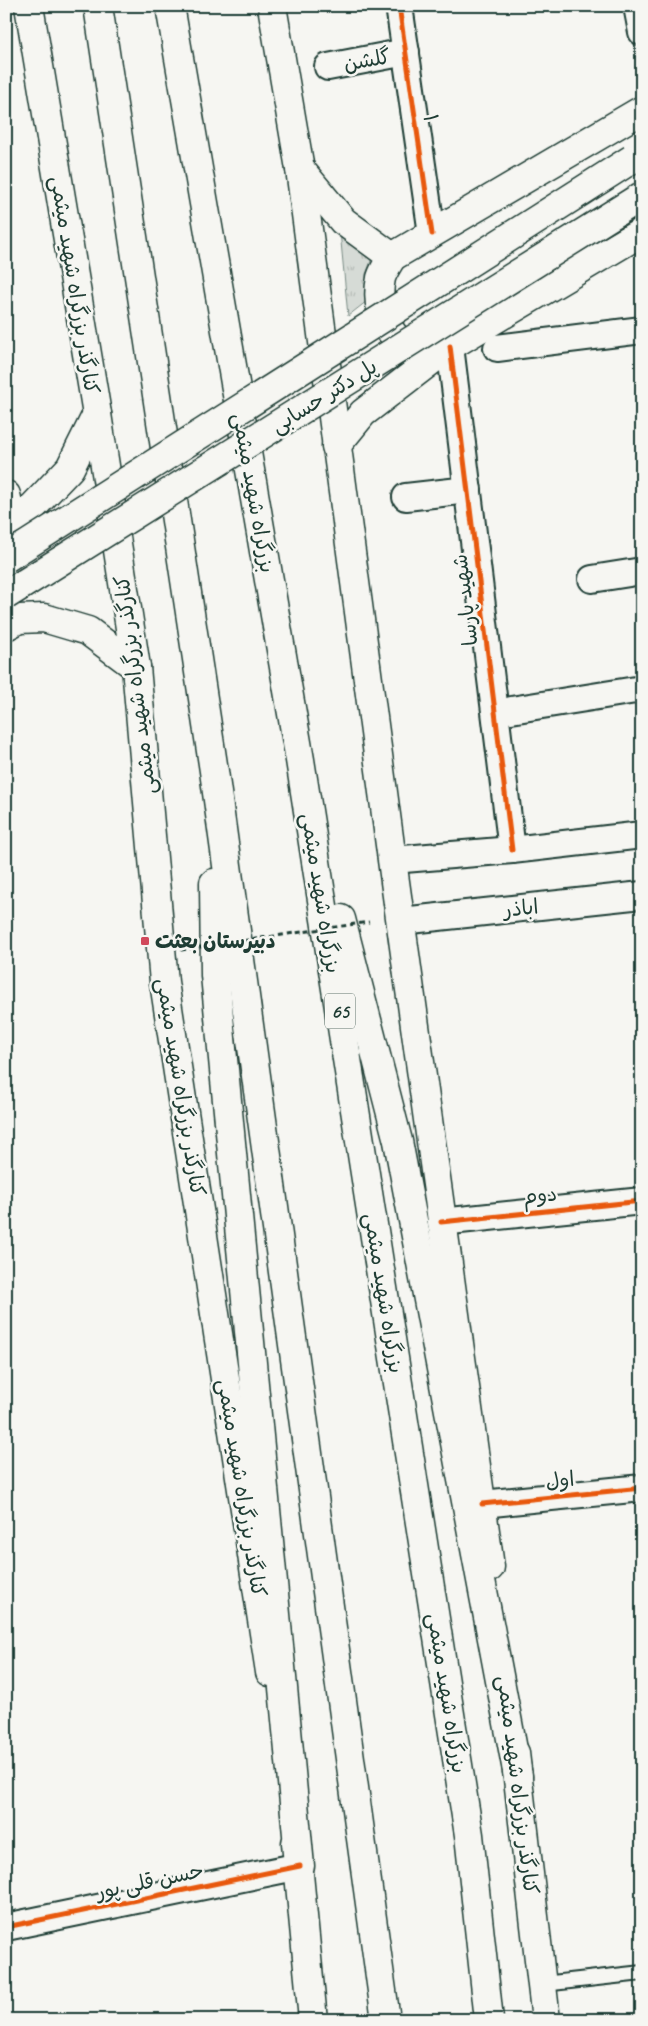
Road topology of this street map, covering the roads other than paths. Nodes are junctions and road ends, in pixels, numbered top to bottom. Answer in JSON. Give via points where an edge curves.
{"nodes":[{"id":1,"x":29,"y":6,"type":"edge"},
{"id":2,"x":98,"y":6,"type":"edge"},
{"id":3,"x":170,"y":6,"type":"edge"},
{"id":4,"x":272,"y":6,"type":"edge"},
{"id":5,"x":399,"y":6,"type":"edge"},
{"id":6,"x":638,"y":6,"type":"edge"},
{"id":7,"x":642,"y":32,"type":"edge"},
{"id":8,"x":406,"y":52,"type":"junction"},
{"id":9,"x":328,"y":67,"type":"dead end"},
{"id":10,"x":642,"y":110,"type":"edge"},
{"id":11,"x":637,"y":157,"type":"edge"},
{"id":12,"x":300,"y":169,"type":"junction"},
{"id":13,"x":642,"y":196,"type":"edge"},
{"id":14,"x":642,"y":232,"type":"edge"},
{"id":15,"x":432,"y":234,"type":"junction"},
{"id":16,"x":392,"y":257,"type":"junction"},
{"id":17,"x":642,"y":330,"type":"edge"},
{"id":18,"x":497,"y":348,"type":"dead end"},
{"id":19,"x":441,"y":352,"type":"junction"},
{"id":20,"x":97,"y":414,"type":"junction"},
{"id":21,"x":336,"y":446,"type":"junction"},
{"id":22,"x":468,"y":490,"type":"junction"},
{"id":23,"x":406,"y":497,"type":"dead end"},
{"id":24,"x":6,"y":505,"type":"edge"},
{"id":25,"x":6,"y":540,"type":"edge"},
{"id":26,"x":6,"y":558,"type":"edge"},
{"id":27,"x":642,"y":571,"type":"edge"},
{"id":28,"x":592,"y":578,"type":"dead end"},
{"id":29,"x":6,"y":595,"type":"edge"},
{"id":30,"x":13,"y":622,"type":"edge"},
{"id":31,"x":136,"y":667,"type":"junction"},
{"id":32,"x":642,"y":689,"type":"edge"},
{"id":33,"x":512,"y":710,"type":"dead end"},
{"id":34,"x":300,"y":760,"type":"junction"},
{"id":35,"x":214,"y":771,"type":"junction"},
{"id":36,"x":642,"y":836,"type":"edge"},
{"id":37,"x":512,"y":850,"type":"junction"},
{"id":38,"x":392,"y":860,"type":"junction"},
{"id":39,"x":642,"y":895,"type":"edge"},
{"id":40,"x":401,"y":921,"type":"junction"},
{"id":41,"x":642,"y":1202,"type":"edge"},
{"id":42,"x":442,"y":1222,"type":"junction"},
{"id":43,"x":642,"y":1488,"type":"edge"},
{"id":44,"x":482,"y":1504,"type":"junction"},
{"id":45,"x":518,"y":1776,"type":"junction"},
{"id":46,"x":300,"y":1866,"type":"junction"},
{"id":47,"x":6,"y":1927,"type":"edge"},
{"id":48,"x":642,"y":1972,"type":"edge"},
{"id":49,"x":543,"y":1984,"type":"junction"},
{"id":50,"x":313,"y":2020,"type":"edge"},
{"id":51,"x":386,"y":2020,"type":"edge"},
{"id":52,"x":489,"y":2020,"type":"edge"},
{"id":53,"x":546,"y":2020,"type":"edge"}],
"edges":[{"from":1,"to":20,"type":"main road","name":"کنارگذر بزرگراه شهید میثمی"},
{"from":2,"to":35,"type":"main road"},
{"from":3,"to":34,"type":"main road","name":"بزرگراه شهید میثمی","number":"65"},
{"from":4,"to":12,"type":"main road","name":"کنارگذر بزرگراه شهید میثمی"},
{"from":5,"to":8,"type":"street","name":"۱"},
{"from":6,"to":7,"type":"street"},
{"from":8,"to":9,"type":"street","name":"گلشن"},
{"from":8,"to":15,"type":"street","name":"۱"},
{"from":10,"to":15,"type":"main road"},
{"from":11,"to":26,"type":"main road","name":"پل دکتر حسابی","bridge":true},
{"from":12,"to":16,"type":"main road","via":[[343,221]]},
{"from":12,"to":21,"type":"main road","name":"کنارگذر بزرگراه شهید میثمی"},
{"from":13,"to":29,"type":"main road","name":"پل دکتر حسابی","bridge":true},
{"from":14,"to":19,"type":"main road"},
{"from":15,"to":16,"type":"main road"},
{"from":16,"to":19,"type":"main road","via":[[382,276],[379,298],[383,319],[394,338],[412,351]]},
{"from":17,"to":18,"type":"street"},
{"from":19,"to":21,"type":"main road","via":[[363,413]]},
{"from":19,"to":22,"type":"street","name":"شهید پارسا"},
{"from":20,"to":24,"type":"main road","via":[[70,468],[29,511]]},
{"from":20,"to":31,"type":"main road","name":"کنارگذر بزرگراه شهید میثمی"},
{"from":21,"to":38,"type":"main road","name":"کنارگذر بزرگراه شهید میثمی"},
{"from":22,"to":23,"type":"street"},
{"from":22,"to":37,"type":"street","name":"شهید پارسا"},
{"from":25,"to":30,"type":"main road","via":[[20,560],[26,579],[25,600]]},
{"from":27,"to":28,"type":"street"},
{"from":30,"to":31,"type":"main road","via":[[44,618],[88,631]]},
{"from":31,"to":46,"type":"main road","name":"کنارگذر بزرگراه شهید میثمی","via":[[164,982]]},
{"from":32,"to":33,"type":"street"},
{"from":34,"to":45,"type":"main road","via":[[398,1140]]},
{"from":34,"to":52,"type":"main road","name":"بزرگراه شهید میثمی","number":"65","via":[[469,1835]]},
{"from":35,"to":46,"type":"main road","via":[[215,975]]},
{"from":35,"to":51,"type":"main road"},
{"from":36,"to":37,"type":"street"},
{"from":37,"to":38,"type":"street"},
{"from":38,"to":40,"type":"main road","name":"کنارگذر بزرگراه شهید میثمی"},
{"from":39,"to":40,"type":"street","name":"اباذر"},
{"from":40,"to":42,"type":"main road","name":"کنارگذر بزرگراه شهید میثمی"},
{"from":41,"to":42,"type":"street","name":"دوم"},
{"from":42,"to":44,"type":"main road","name":"کنارگذر بزرگراه شهید میثمی"},
{"from":43,"to":44,"type":"street","name":"اول"},
{"from":44,"to":45,"type":"main road","name":"کنارگذر بزرگراه شهید میثمی"},
{"from":45,"to":49,"type":"main road","name":"کنارگذر بزرگراه شهید میثمی"},
{"from":46,"to":47,"type":"street","name":"حسن قلی پور"},
{"from":46,"to":50,"type":"main road","name":"کنارگذر بزرگراه شهید میثمی"},
{"from":48,"to":49,"type":"lane"},
{"from":49,"to":53,"type":"main road","name":"کنارگذر بزرگراه شهید میثمی"}]}
